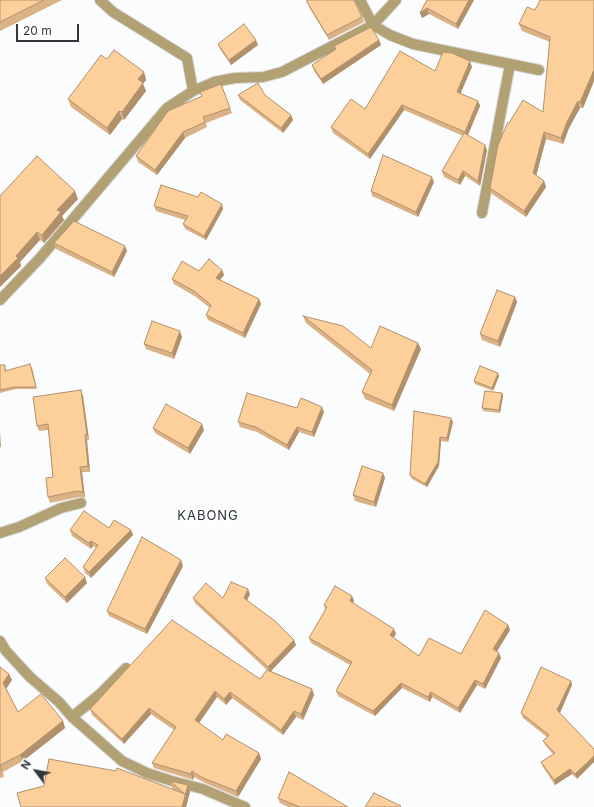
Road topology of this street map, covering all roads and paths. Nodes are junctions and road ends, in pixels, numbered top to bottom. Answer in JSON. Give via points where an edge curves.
{"nodes":[{"id":1,"x":100,"y":0,"type":"edge"},
{"id":2,"x":360,"y":0,"type":"edge"},
{"id":3,"x":396,"y":0,"type":"edge"},
{"id":4,"x":373,"y":25,"type":"junction"},
{"id":5,"x":510,"y":64,"type":"junction"},
{"id":6,"x":539,"y":70,"type":"dead end"},
{"id":7,"x":193,"y":91,"type":"junction"},
{"id":8,"x":482,"y":213,"type":"dead end"},
{"id":9,"x":0,"y":300,"type":"edge"},
{"id":10,"x":81,"y":503,"type":"edge"},
{"id":11,"x":0,"y":533,"type":"edge"},
{"id":12,"x":0,"y":641,"type":"edge"},
{"id":13,"x":3,"y":652,"type":"edge"},
{"id":14,"x":126,"y":668,"type":"edge"},
{"id":15,"x":72,"y":717,"type":"junction"},
{"id":16,"x":245,"y":807,"type":"edge"}],
"edges":[{"from":1,"to":7,"type":"street","via":[[113,12],[187,58]]},
{"from":2,"to":4,"type":"street"},
{"from":3,"to":4,"type":"street"},
{"from":4,"to":5,"type":"street","via":[[413,44]]},
{"from":4,"to":7,"type":"street","via":[[282,72],[214,82]]},
{"from":5,"to":6,"type":"street"},
{"from":5,"to":8,"type":"street"},
{"from":7,"to":9,"type":"street","via":[[167,108],[40,258]]},
{"from":10,"to":11,"type":"street"},
{"from":12,"to":13,"type":"street"},
{"from":13,"to":15,"type":"street","via":[[59,702]]},
{"from":14,"to":15,"type":"street"},
{"from":15,"to":16,"type":"street","via":[[122,761],[147,773],[203,789]]}]}
